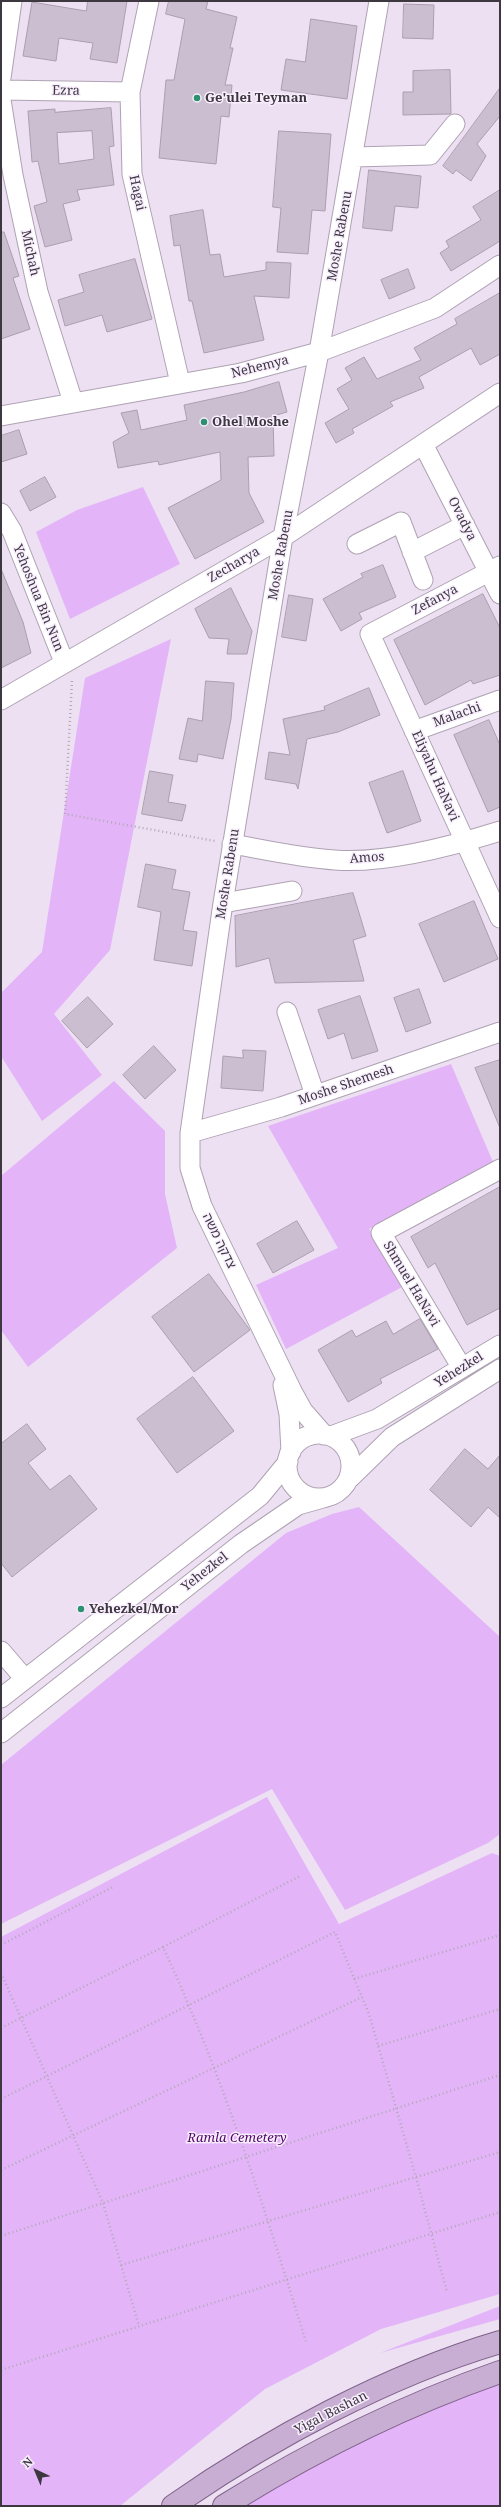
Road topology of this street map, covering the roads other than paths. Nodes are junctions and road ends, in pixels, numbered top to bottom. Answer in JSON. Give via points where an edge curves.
{"nodes":[{"id":1,"x":12,"y":1,"type":"edge"},
{"id":2,"x":149,"y":1,"type":"edge"},
{"id":3,"x":379,"y":1,"type":"edge"},
{"id":4,"x":1,"y":78,"type":"edge"},
{"id":5,"x":1,"y":90,"type":"edge"},
{"id":6,"x":130,"y":92,"type":"junction"},
{"id":7,"x":1,"y":100,"type":"edge"},
{"id":8,"x":455,"y":124,"type":"dead end"},
{"id":9,"x":354,"y":157,"type":"junction"},
{"id":10,"x":500,"y":265,"type":"edge"},
{"id":11,"x":319,"y":352,"type":"junction"},
{"id":12,"x":180,"y":383,"type":"junction"},
{"id":13,"x":500,"y":393,"type":"edge"},
{"id":14,"x":73,"y":402,"type":"junction"},
{"id":15,"x":1,"y":416,"type":"edge"},
{"id":16,"x":423,"y":444,"type":"junction"},
{"id":17,"x":1,"y":513,"type":"edge"},
{"id":18,"x":465,"y":525,"type":"junction"},
{"id":19,"x":283,"y":537,"type":"junction"},
{"id":20,"x":357,"y":544,"type":"dead end"},
{"id":21,"x":412,"y":552,"type":"junction"},
{"id":22,"x":495,"y":569,"type":"edge"},
{"id":23,"x":424,"y":580,"type":"dead end"},
{"id":24,"x":500,"y":594,"type":"edge"},
{"id":25,"x":370,"y":634,"type":"joint"},
{"id":26,"x":68,"y":659,"type":"junction"},
{"id":27,"x":1,"y":700,"type":"edge"},
{"id":28,"x":500,"y":700,"type":"edge"},
{"id":29,"x":414,"y":731,"type":"junction"},
{"id":30,"x":500,"y":831,"type":"edge"},
{"id":31,"x":465,"y":842,"type":"junction"},
{"id":32,"x":232,"y":844,"type":"junction"},
{"id":33,"x":292,"y":891,"type":"dead end"},
{"id":34,"x":223,"y":903,"type":"junction"},
{"id":35,"x":500,"y":918,"type":"edge"},
{"id":36,"x":287,"y":1012,"type":"dead end"},
{"id":37,"x":500,"y":1032,"type":"edge"},
{"id":38,"x":315,"y":1095,"type":"junction"},
{"id":39,"x":194,"y":1110,"type":"joint"},
{"id":40,"x":190,"y":1133,"type":"junction"},
{"id":41,"x":500,"y":1170,"type":"edge"},
{"id":42,"x":500,"y":1345,"type":"edge"},
{"id":43,"x":279,"y":1364,"type":"junction"},
{"id":44,"x":462,"y":1368,"type":"junction"},
{"id":45,"x":500,"y":1369,"type":"edge"},
{"id":46,"x":328,"y":1435,"type":"junction"},
{"id":47,"x":289,"y":1457,"type":"junction"},
{"id":48,"x":350,"y":1478,"type":"junction"},
{"id":49,"x":323,"y":1498,"type":"junction"},
{"id":50,"x":1,"y":1651,"type":"edge"},
{"id":51,"x":24,"y":1679,"type":"junction"},
{"id":52,"x":1,"y":1698,"type":"edge"},
{"id":53,"x":1,"y":1733,"type":"edge"},
{"id":54,"x":500,"y":2342,"type":"edge"},
{"id":55,"x":500,"y":2372,"type":"edge"},
{"id":56,"x":173,"y":2506,"type":"edge"},
{"id":57,"x":224,"y":2506,"type":"edge"}],
"edges":[{"from":1,"to":4,"type":"street"},
{"from":2,"to":6,"type":"street","name":"Hagai"},
{"from":3,"to":9,"type":"street","name":"Moshe Rabenu"},
{"from":5,"to":6,"type":"street","name":"Ezra"},
{"from":6,"to":12,"type":"street","name":"Hagai","via":[[132,174]]},
{"from":7,"to":14,"type":"street","name":"Michah","via":[[13,175],[38,292]]},
{"from":8,"to":9,"type":"street","via":[[430,156]]},
{"from":9,"to":11,"type":"street","name":"Moshe Rabenu"},
{"from":10,"to":11,"type":"street","name":"Nehemya","via":[[434,308]]},
{"from":11,"to":12,"type":"street","name":"Nehemya","via":[[241,373]]},
{"from":11,"to":19,"type":"street","name":"Moshe Rabenu"},
{"from":12,"to":14,"type":"street","name":"Nehemya"},
{"from":13,"to":16,"type":"street","name":"Zecharya"},
{"from":14,"to":15,"type":"street","name":"Nehemya"},
{"from":16,"to":18,"type":"street","name":"Ovadya"},
{"from":16,"to":19,"type":"street","name":"Zecharya"},
{"from":17,"to":26,"type":"street","name":"Yehoshua Bin Nun","via":[[12,531]]},
{"from":18,"to":21,"type":"street"},
{"from":18,"to":22,"type":"street","name":"Ovadya"},
{"from":19,"to":26,"type":"street","name":"Zecharya"},
{"from":19,"to":32,"type":"street","name":"Moshe Rabenu"},
{"from":20,"to":21,"type":"street","via":[[401,522]]},
{"from":21,"to":23,"type":"street"},
{"from":22,"to":24,"type":"street","name":"Ovadya"},
{"from":22,"to":25,"type":"street","name":"Zefanya"},
{"from":25,"to":29,"type":"street","name":"Eliyahu HaNavi"},
{"from":26,"to":27,"type":"street","name":"Zecharya"},
{"from":28,"to":29,"type":"street","name":"Malachi"},
{"from":29,"to":31,"type":"street","name":"Eliyahu HaNavi"},
{"from":30,"to":31,"type":"street","name":"Amos"},
{"from":31,"to":32,"type":"street","name":"Amos","via":[[383,858],[336,861]]},
{"from":31,"to":35,"type":"street","name":"Eliyahu HaNavi"},
{"from":32,"to":34,"type":"street","name":"Moshe Rabenu"},
{"from":33,"to":34,"type":"street"},
{"from":34,"to":39,"type":"street","name":"Moshe Rabenu"},
{"from":36,"to":38,"type":"street"},
{"from":37,"to":38,"type":"street","name":"Moshe Shemesh"},
{"from":38,"to":40,"type":"street","name":"Moshe Shemesh"},
{"from":39,"to":40,"type":"street","name":"צדקה משה"},
{"from":40,"to":43,"type":"street","name":"צדקה משה","via":[[190,1168],[202,1206]]},
{"from":41,"to":44,"type":"street","name":"Shmuel HaNavi","via":[[381,1233]]},
{"from":42,"to":44,"type":"street","name":"Yehezkel"},
{"from":43,"to":46,"type":"street","name":"צדקה משה","via":[[303,1411]]},
{"from":43,"to":47,"type":"street","name":"צדקה משה","via":[[289,1414]]},
{"from":44,"to":46,"type":"street","name":"Yehezkel","via":[[377,1419]]},
{"from":45,"to":48,"type":"street","name":"Yehezkel","via":[[392,1437]]},
{"from":46,"to":47,"type":"street","via":[[305,1438]]},
{"from":46,"to":48,"type":"street","via":[[340,1441],[350,1458]]},
{"from":47,"to":49,"type":"street","via":[[288,1472],[296,1489],[304,1495]]},
{"from":47,"to":51,"type":"street","name":"Yehezkel","via":[[260,1496]]},
{"from":48,"to":49,"type":"street","via":[[339,1492]]},
{"from":49,"to":53,"type":"street","name":"Yehezkel","via":[[298,1505],[241,1544]]},
{"from":50,"to":51,"type":"street"},
{"from":51,"to":52,"type":"street","name":"Yehezkel"},
{"from":54,"to":56,"type":"main road","name":"Yigal Bashan","via":[[377,2389],[262,2448]]},
{"from":55,"to":57,"type":"main road","via":[[389,2415],[277,2473]]}]}
